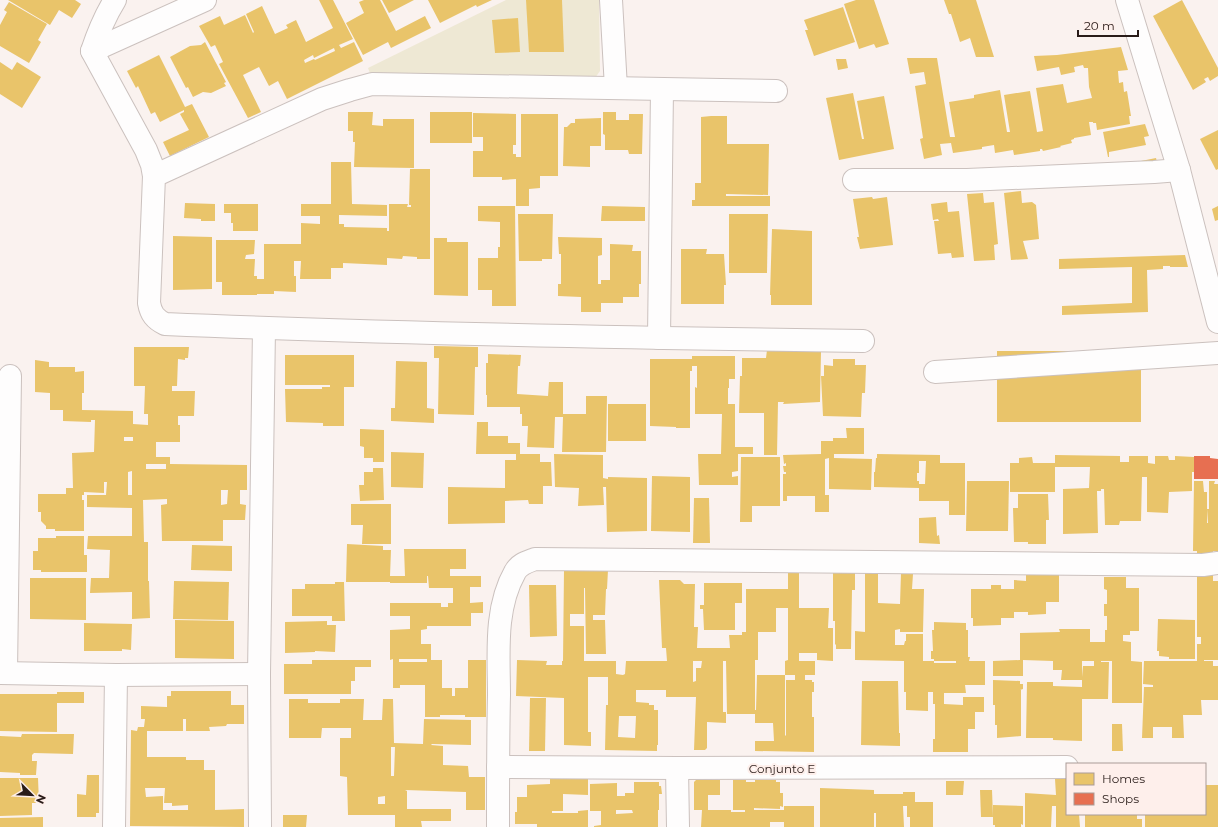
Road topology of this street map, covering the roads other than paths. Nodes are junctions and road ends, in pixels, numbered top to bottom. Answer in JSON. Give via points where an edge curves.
{"nodes":[{"id":1,"x":115,"y":0,"type":"edge"},
{"id":2,"x":205,"y":0,"type":"edge"},
{"id":3,"x":611,"y":0,"type":"edge"},
{"id":4,"x":1127,"y":0,"type":"edge"},
{"id":5,"x":92,"y":51,"type":"junction"},
{"id":6,"x":616,"y":88,"type":"junction"},
{"id":7,"x":662,"y":88,"type":"junction"},
{"id":8,"x":776,"y":91,"type":"dead end"},
{"id":9,"x":1179,"y":170,"type":"junction"},
{"id":10,"x":154,"y":176,"type":"junction"},
{"id":11,"x":854,"y":180,"type":"dead end"},
{"id":12,"x":1210,"y":256,"type":"edge"},
{"id":13,"x":1218,"y":322,"type":"edge"},
{"id":14,"x":264,"y":328,"type":"junction"},
{"id":15,"x":659,"y":338,"type":"junction"},
{"id":16,"x":863,"y":341,"type":"dead end"},
{"id":17,"x":1218,"y":353,"type":"edge"},
{"id":18,"x":935,"y":372,"type":"dead end"},
{"id":19,"x":10,"y":376,"type":"dead end"},
{"id":20,"x":1218,"y":563,"type":"edge"},
{"id":21,"x":3,"y":673,"type":"edge"},
{"id":22,"x":259,"y":674,"type":"junction"},
{"id":23,"x":116,"y":675,"type":"junction"},
{"id":24,"x":498,"y":767,"type":"junction"},
{"id":25,"x":1066,"y":767,"type":"edge"},
{"id":26,"x":677,"y":768,"type":"junction"},
{"id":27,"x":114,"y":827,"type":"edge"},
{"id":28,"x":260,"y":827,"type":"edge"},
{"id":29,"x":498,"y":827,"type":"edge"},
{"id":30,"x":678,"y":827,"type":"edge"}],
"edges":[{"from":1,"to":5,"type":"street","via":[[106,14]]},
{"from":2,"to":5,"type":"street"},
{"from":3,"to":6,"type":"street"},
{"from":4,"to":9,"type":"street"},
{"from":5,"to":10,"type":"street","via":[[146,150]]},
{"from":6,"to":7,"type":"street"},
{"from":6,"to":10,"type":"street","via":[[372,84],[322,99]]},
{"from":7,"to":8,"type":"street"},
{"from":7,"to":15,"type":"street"},
{"from":9,"to":11,"type":"street","via":[[967,180]]},
{"from":9,"to":12,"type":"street"},
{"from":10,"to":14,"type":"street","via":[[149,303],[151,313],[165,324]]},
{"from":12,"to":13,"type":"street"},
{"from":14,"to":15,"type":"street"},
{"from":14,"to":22,"type":"street"},
{"from":15,"to":16,"type":"street"},
{"from":17,"to":18,"type":"street"},
{"from":19,"to":21,"type":"street"},
{"from":20,"to":24,"type":"street","via":[[1203,565],[535,559],[515,571],[500,615]]},
{"from":21,"to":23,"type":"street"},
{"from":22,"to":23,"type":"street"},
{"from":22,"to":28,"type":"street"},
{"from":23,"to":27,"type":"street"},
{"from":24,"to":26,"type":"street","name":"Conjunto E"},
{"from":24,"to":29,"type":"street"},
{"from":25,"to":26,"type":"street","name":"Conjunto E"},
{"from":26,"to":30,"type":"street"}]}
